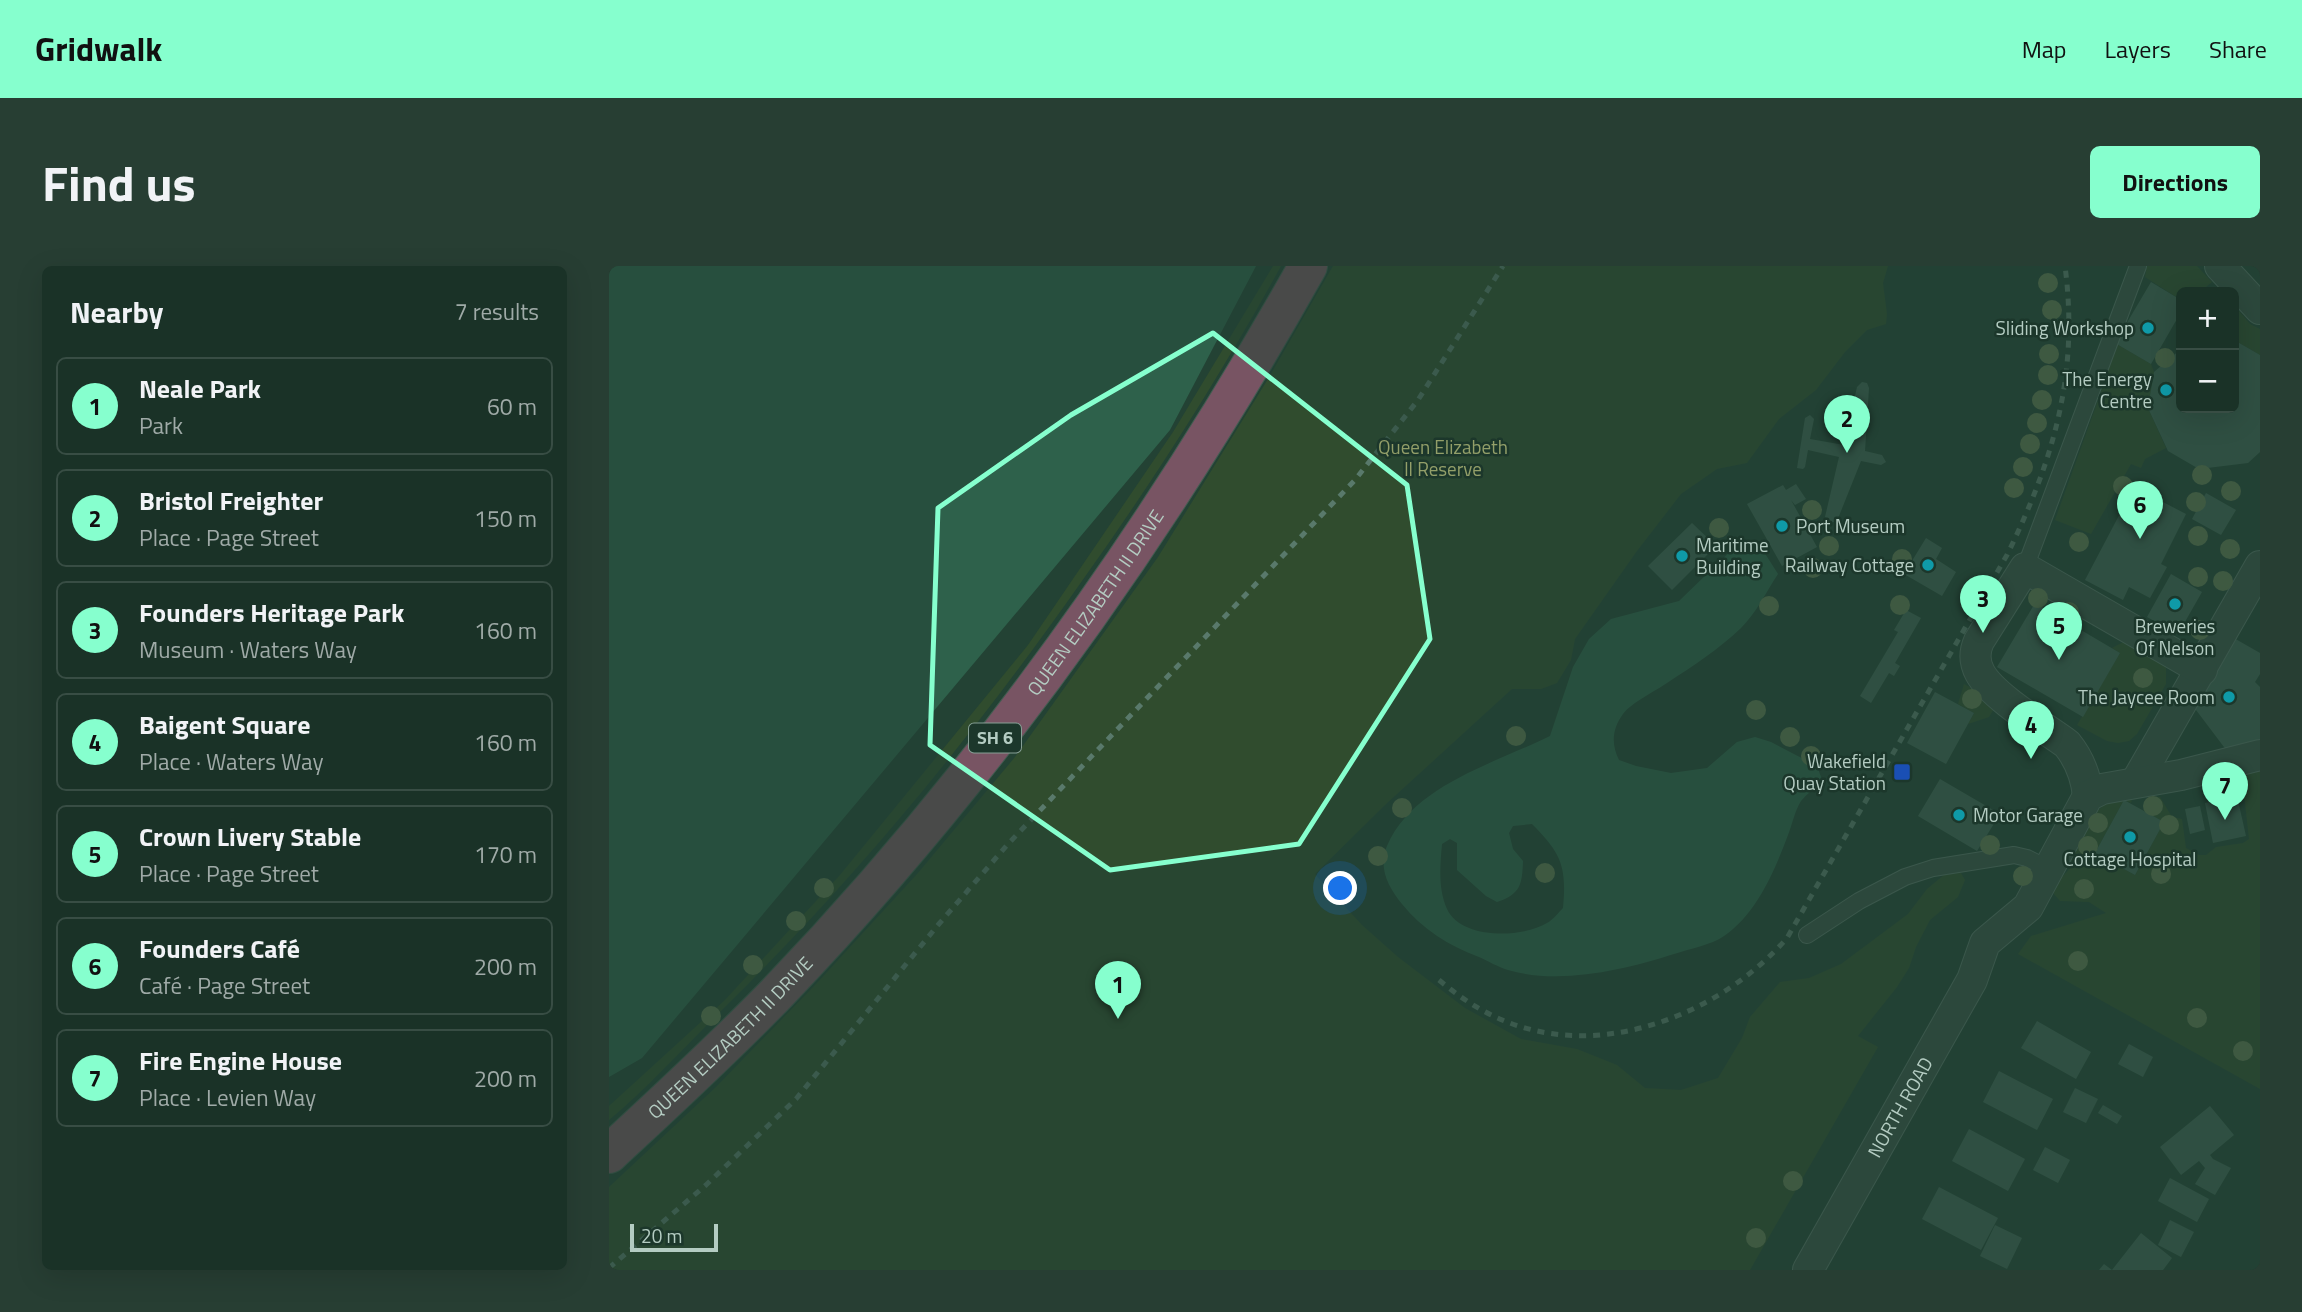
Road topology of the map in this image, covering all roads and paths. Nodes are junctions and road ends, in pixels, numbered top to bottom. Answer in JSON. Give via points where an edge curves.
{"nodes":[{"id":1,"x":1308,"y":266,"type":"edge"},
{"id":2,"x":2138,"y":266,"type":"edge"},
{"id":3,"x":2220,"y":266,"type":"edge"},
{"id":4,"x":2260,"y":309,"type":"edge"},
{"id":5,"x":2260,"y":566,"type":"edge"},
{"id":6,"x":2025,"y":568,"type":"junction"},
{"id":7,"x":2202,"y":670,"type":"junction"},
{"id":8,"x":2260,"y":755,"type":"edge"},
{"id":9,"x":2136,"y":782,"type":"junction"},
{"id":10,"x":2088,"y":796,"type":"junction"},
{"id":11,"x":2049,"y":869,"type":"junction"},
{"id":12,"x":1807,"y":935,"type":"dead end"},
{"id":13,"x":609,"y":1154,"type":"edge"},
{"id":14,"x":1808,"y":1270,"type":"edge"}],
"edges":[{"from":1,"to":13,"type":"highway","name":"QUEEN ELIZABETH II DRIVE","number":"SH 6","via":[[1173,491],[989,746],[870,890],[777,992]]},
{"from":2,"to":6,"type":"lane"},
{"from":3,"to":4,"type":"street"},
{"from":5,"to":7,"type":"street"},
{"from":6,"to":7,"type":"street"},
{"from":6,"to":10,"type":"street","via":[[1979,641],[1976,661],[1980,674],[2002,696],[2067,744],[2086,779]]},
{"from":7,"to":9,"type":"street"},
{"from":8,"to":9,"type":"street"},
{"from":9,"to":10,"type":"street"},
{"from":10,"to":11,"type":"street"},
{"from":11,"to":12,"type":"lane","via":[[2014,855],[1933,868],[1859,901]]},
{"from":11,"to":14,"type":"street","name":"NORTH ROAD","via":[[2028,907],[1985,943],[1972,980]]}]}
